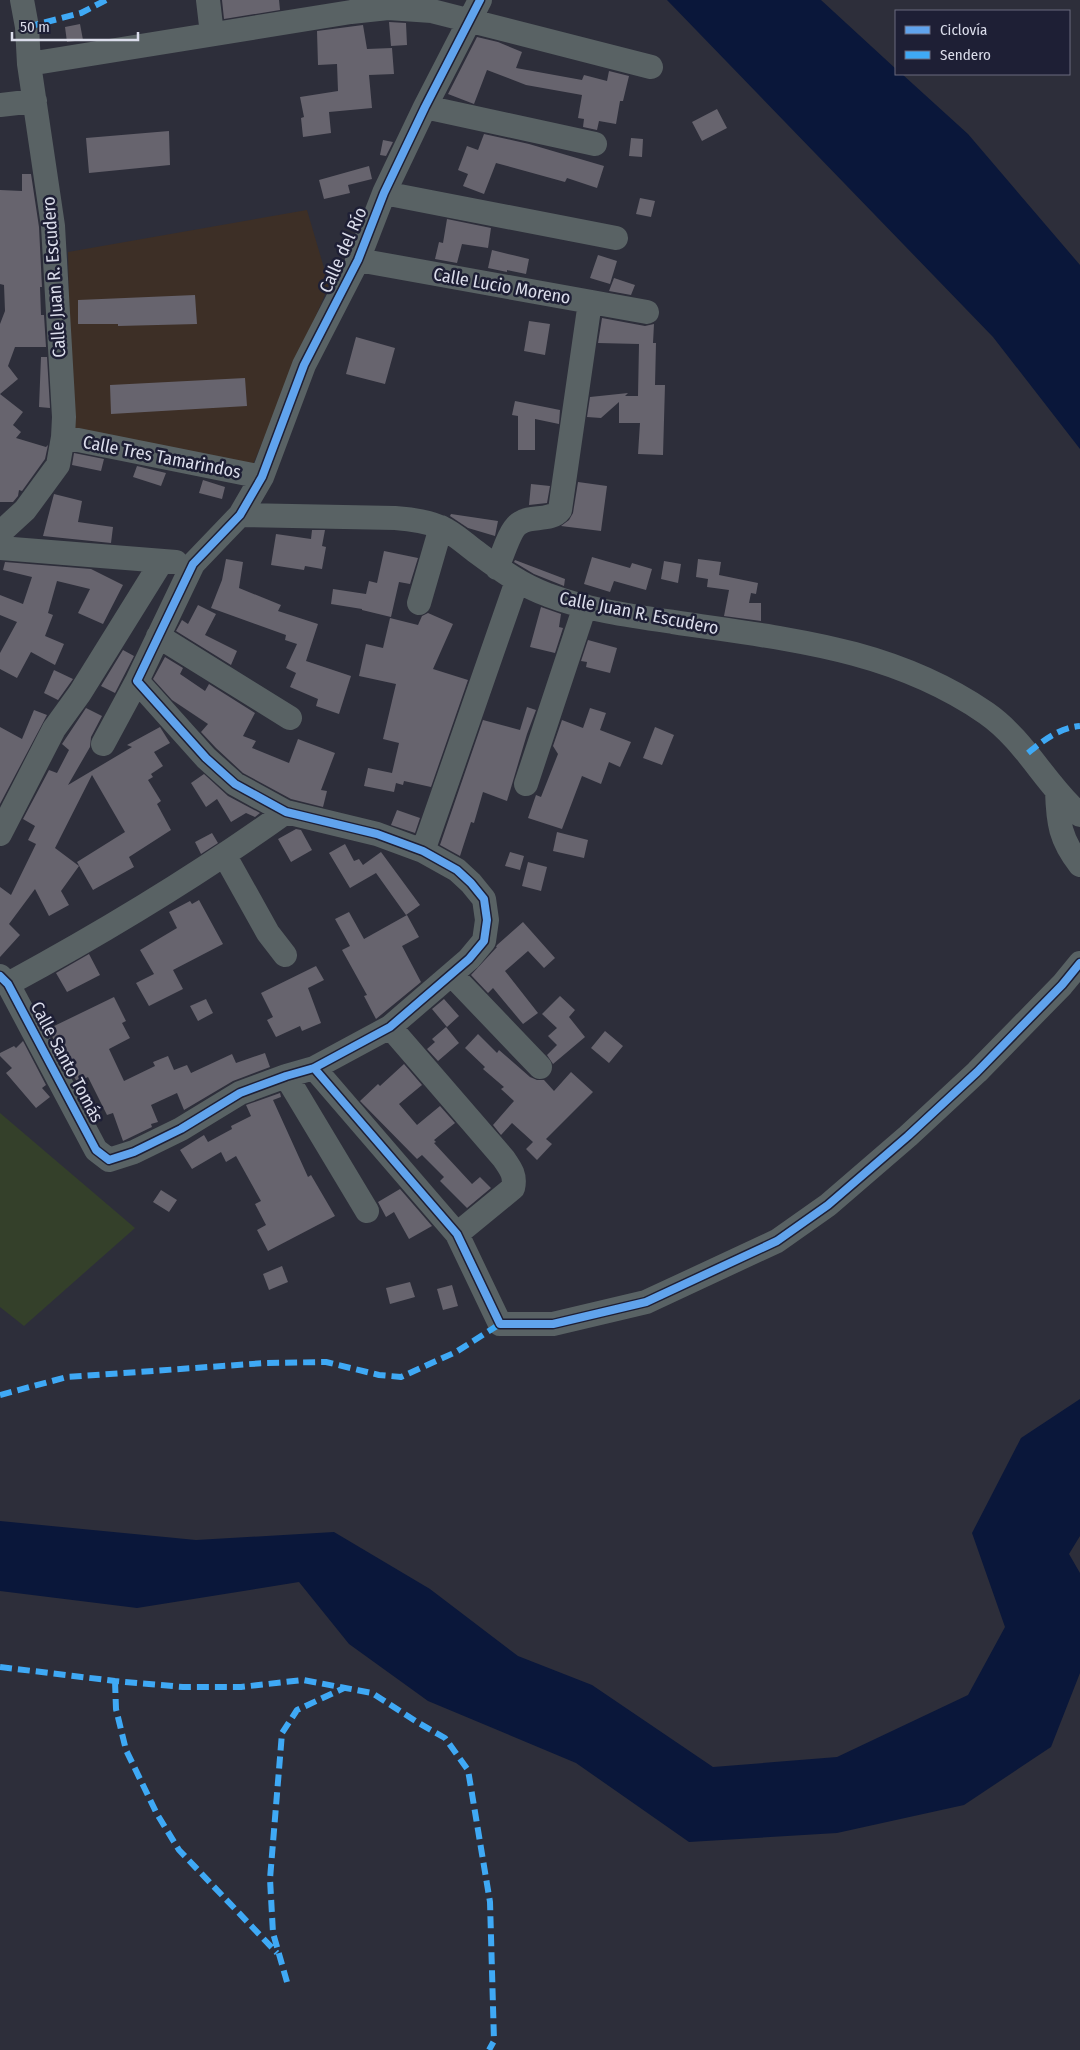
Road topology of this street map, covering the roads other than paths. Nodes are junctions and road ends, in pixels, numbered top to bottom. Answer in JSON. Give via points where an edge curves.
{"nodes":[{"id":1,"x":22,"y":0,"type":"edge"},
{"id":2,"x":208,"y":0,"type":"edge"},
{"id":3,"x":344,"y":6,"type":"edge"},
{"id":4,"x":475,"y":10,"type":"edge"},
{"id":5,"x":212,"y":34,"type":"junction"},
{"id":6,"x":30,"y":64,"type":"junction"},
{"id":7,"x":651,"y":67,"type":"dead end"},
{"id":8,"x":35,"y":101,"type":"junction"},
{"id":9,"x":0,"y":105,"type":"edge"},
{"id":10,"x":426,"y":107,"type":"junction"},
{"id":11,"x":595,"y":144,"type":"dead end"},
{"id":12,"x":384,"y":193,"type":"junction"},
{"id":13,"x":616,"y":238,"type":"dead end"},
{"id":14,"x":358,"y":260,"type":"junction"},
{"id":15,"x":590,"y":302,"type":"junction"},
{"id":16,"x":647,"y":312,"type":"dead end"},
{"id":17,"x":63,"y":436,"type":"junction"},
{"id":18,"x":262,"y":477,"type":"junction"},
{"id":19,"x":240,"y":515,"type":"junction"},
{"id":20,"x":441,"y":527,"type":"junction"},
{"id":21,"x":0,"y":533,"type":"edge"},
{"id":22,"x":0,"y":548,"type":"edge"},
{"id":23,"x":162,"y":561,"type":"junction"},
{"id":24,"x":193,"y":564,"type":"junction"},
{"id":25,"x":497,"y":568,"type":"junction"},
{"id":26,"x":517,"y":581,"type":"junction"},
{"id":27,"x":419,"y":603,"type":"dead end"},
{"id":28,"x":585,"y":606,"type":"junction"},
{"id":29,"x":158,"y":636,"type":"junction"},
{"id":30,"x":136,"y":681,"type":"junction"},
{"id":31,"x":290,"y":718,"type":"dead end"},
{"id":32,"x":102,"y":744,"type":"dead end"},
{"id":33,"x":526,"y":784,"type":"dead end"},
{"id":34,"x":1057,"y":791,"type":"junction"},
{"id":35,"x":286,"y":812,"type":"junction"},
{"id":36,"x":1080,"y":815,"type":"edge"},
{"id":37,"x":0,"y":834,"type":"edge"},
{"id":38,"x":423,"y":851,"type":"junction"},
{"id":39,"x":225,"y":856,"type":"junction"},
{"id":40,"x":1080,"y":865,"type":"edge"},
{"id":41,"x":285,"y":955,"type":"dead end"},
{"id":42,"x":1080,"y":963,"type":"edge"},
{"id":43,"x":452,"y":975,"type":"junction"},
{"id":44,"x":4,"y":980,"type":"edge"},
{"id":45,"x":390,"y":1027,"type":"junction"},
{"id":46,"x":540,"y":1067,"type":"dead end"},
{"id":47,"x":314,"y":1068,"type":"junction"},
{"id":48,"x":286,"y":1076,"type":"junction"},
{"id":49,"x":367,"y":1211,"type":"dead end"},
{"id":50,"x":457,"y":1234,"type":"junction"}],
"edges":[{"from":1,"to":6,"type":"street","name":"Calle Juan R. Escudero"},
{"from":2,"to":5,"type":"street"},
{"from":3,"to":4,"type":"street"},
{"from":3,"to":5,"type":"street"},
{"from":4,"to":7,"type":"street"},
{"from":4,"to":10,"type":"street","name":"Calle del Río"},
{"from":5,"to":6,"type":"street"},
{"from":6,"to":8,"type":"street","name":"Calle Juan R. Escudero"},
{"from":8,"to":9,"type":"street"},
{"from":8,"to":17,"type":"street","name":"Calle Juan R. Escudero","via":[[53,226]]},
{"from":10,"to":11,"type":"street"},
{"from":10,"to":12,"type":"street","name":"Calle del Río"},
{"from":12,"to":13,"type":"street"},
{"from":12,"to":14,"type":"street","name":"Calle del Río"},
{"from":14,"to":15,"type":"street","name":"Calle Lucio Moreno"},
{"from":14,"to":18,"type":"street","name":"Calle del Río","via":[[304,365]]},
{"from":15,"to":16,"type":"street","name":"Calle Lucio Moreno"},
{"from":15,"to":25,"type":"street","via":[[560,510],[553,516],[518,523]]},
{"from":17,"to":18,"type":"street","name":"Calle Tres Tamarindos"},
{"from":17,"to":21,"type":"street","name":"Calle Juan R. Escudero","via":[[58,465],[25,510]]},
{"from":18,"to":19,"type":"street","name":"Calle del Río"},
{"from":19,"to":20,"type":"street","name":"Calle Juan R. Escudero","via":[[395,518]]},
{"from":19,"to":24,"type":"street"},
{"from":20,"to":25,"type":"street","name":"Calle Juan R. Escudero"},
{"from":20,"to":27,"type":"street"},
{"from":22,"to":23,"type":"street"},
{"from":23,"to":24,"type":"street"},
{"from":23,"to":37,"type":"street","via":[[54,729]]},
{"from":24,"to":29,"type":"street"},
{"from":25,"to":26,"type":"street","name":"Calle Juan R. Escudero"},
{"from":26,"to":28,"type":"street","name":"Calle Juan R. Escudero","via":[[548,596]]},
{"from":26,"to":38,"type":"street"},
{"from":28,"to":33,"type":"street"},
{"from":28,"to":34,"type":"street","name":"Calle Juan R. Escudero","via":[[829,646],[898,667],[964,698],[998,722],[1028,753]]},
{"from":29,"to":30,"type":"street"},
{"from":29,"to":31,"type":"street"},
{"from":30,"to":32,"type":"street"},
{"from":30,"to":35,"type":"street","via":[[206,758],[235,784]]},
{"from":34,"to":36,"type":"street","name":"Calle Juan R. Escudero"},
{"from":34,"to":40,"type":"street","via":[[1061,835]]},
{"from":35,"to":38,"type":"street","via":[[377,834]]},
{"from":35,"to":39,"type":"street"},
{"from":38,"to":43,"type":"street","via":[[456,870],[484,899],[487,920],[484,941]]},
{"from":39,"to":41,"type":"street","via":[[268,933]]},
{"from":39,"to":44,"type":"street","via":[[87,941]]},
{"from":42,"to":50,"type":"street","via":[[977,1072],[828,1205],[777,1241],[646,1302],[553,1324],[500,1324]]},
{"from":43,"to":45,"type":"street"},
{"from":43,"to":46,"type":"street"},
{"from":44,"to":48,"type":"street","name":"Calle Santo Tomás","via":[[96,1150],[109,1160],[134,1152],[181,1129],[240,1093]]},
{"from":45,"to":47,"type":"street"},
{"from":45,"to":50,"type":"street","via":[[514,1173],[513,1188]]},
{"from":47,"to":48,"type":"street"},
{"from":47,"to":50,"type":"street"},
{"from":48,"to":49,"type":"street"}]}
